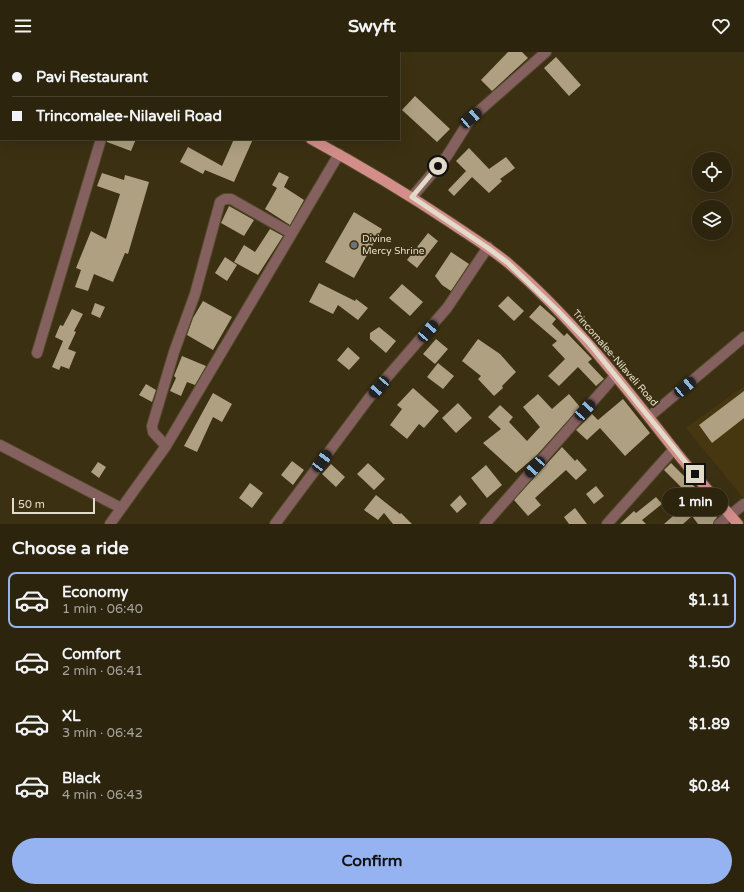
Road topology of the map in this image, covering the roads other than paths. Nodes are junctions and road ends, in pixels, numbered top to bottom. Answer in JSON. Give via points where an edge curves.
{"nodes":[{"id":1,"x":546,"y":52,"type":"edge"},
{"id":2,"x":101,"y":140,"type":"edge"},
{"id":3,"x":313,"y":140,"type":"edge"},
{"id":4,"x":339,"y":154,"type":"junction"},
{"id":5,"x":412,"y":197,"type":"junction"},
{"id":6,"x":291,"y":234,"type":"junction"},
{"id":7,"x":488,"y":248,"type":"junction"},
{"id":8,"x":744,"y":337,"type":"edge"},
{"id":9,"x":37,"y":353,"type":"dead end"},
{"id":10,"x":615,"y":376,"type":"junction"},
{"id":11,"x":650,"y":416,"type":"junction"},
{"id":12,"x":0,"y":445,"type":"edge"},
{"id":13,"x":166,"y":446,"type":"junction"},
{"id":14,"x":674,"y":449,"type":"junction"},
{"id":15,"x":744,"y":504,"type":"edge"},
{"id":16,"x":121,"y":508,"type":"junction"},
{"id":17,"x":729,"y":514,"type":"junction"},
{"id":18,"x":110,"y":524,"type":"edge"},
{"id":19,"x":275,"y":524,"type":"edge"},
{"id":20,"x":485,"y":524,"type":"edge"},
{"id":21,"x":607,"y":524,"type":"edge"},
{"id":22,"x":718,"y":524,"type":"edge"},
{"id":23,"x":738,"y":524,"type":"edge"}],
"edges":[{"from":1,"to":5,"type":"street","via":[[471,118],[447,156]]},
{"from":2,"to":9,"type":"street"},
{"from":3,"to":4,"type":"main road","name":"Trincomalee-Nilaveli Road"},
{"from":4,"to":5,"type":"main road","name":"Trincomalee-Nilaveli Road"},
{"from":4,"to":6,"type":"street"},
{"from":5,"to":7,"type":"main road","name":"Trincomalee-Nilaveli Road"},
{"from":6,"to":13,"type":"street"},
{"from":6,"to":13,"type":"street","via":[[231,199],[220,202],[195,294],[174,352],[152,426],[153,432]]},
{"from":7,"to":10,"type":"main road","name":"Trincomalee-Nilaveli Road","via":[[508,263],[557,310],[589,343]]},
{"from":7,"to":19,"type":"street","via":[[447,308],[369,398]]},
{"from":8,"to":11,"type":"street"},
{"from":10,"to":11,"type":"main road","name":"Trincomalee-Nilaveli Road"},
{"from":10,"to":20,"type":"street"},
{"from":11,"to":14,"type":"main road","name":"Trincomalee-Nilaveli Road"},
{"from":12,"to":16,"type":"street"},
{"from":13,"to":16,"type":"street"},
{"from":14,"to":17,"type":"main road","name":"Trincomalee-Nilaveli Road"},
{"from":14,"to":21,"type":"street"},
{"from":15,"to":17,"type":"street"},
{"from":16,"to":18,"type":"street"},
{"from":17,"to":22,"type":"street"},
{"from":17,"to":23,"type":"main road","name":"Trincomalee-Nilaveli Road"}]}
